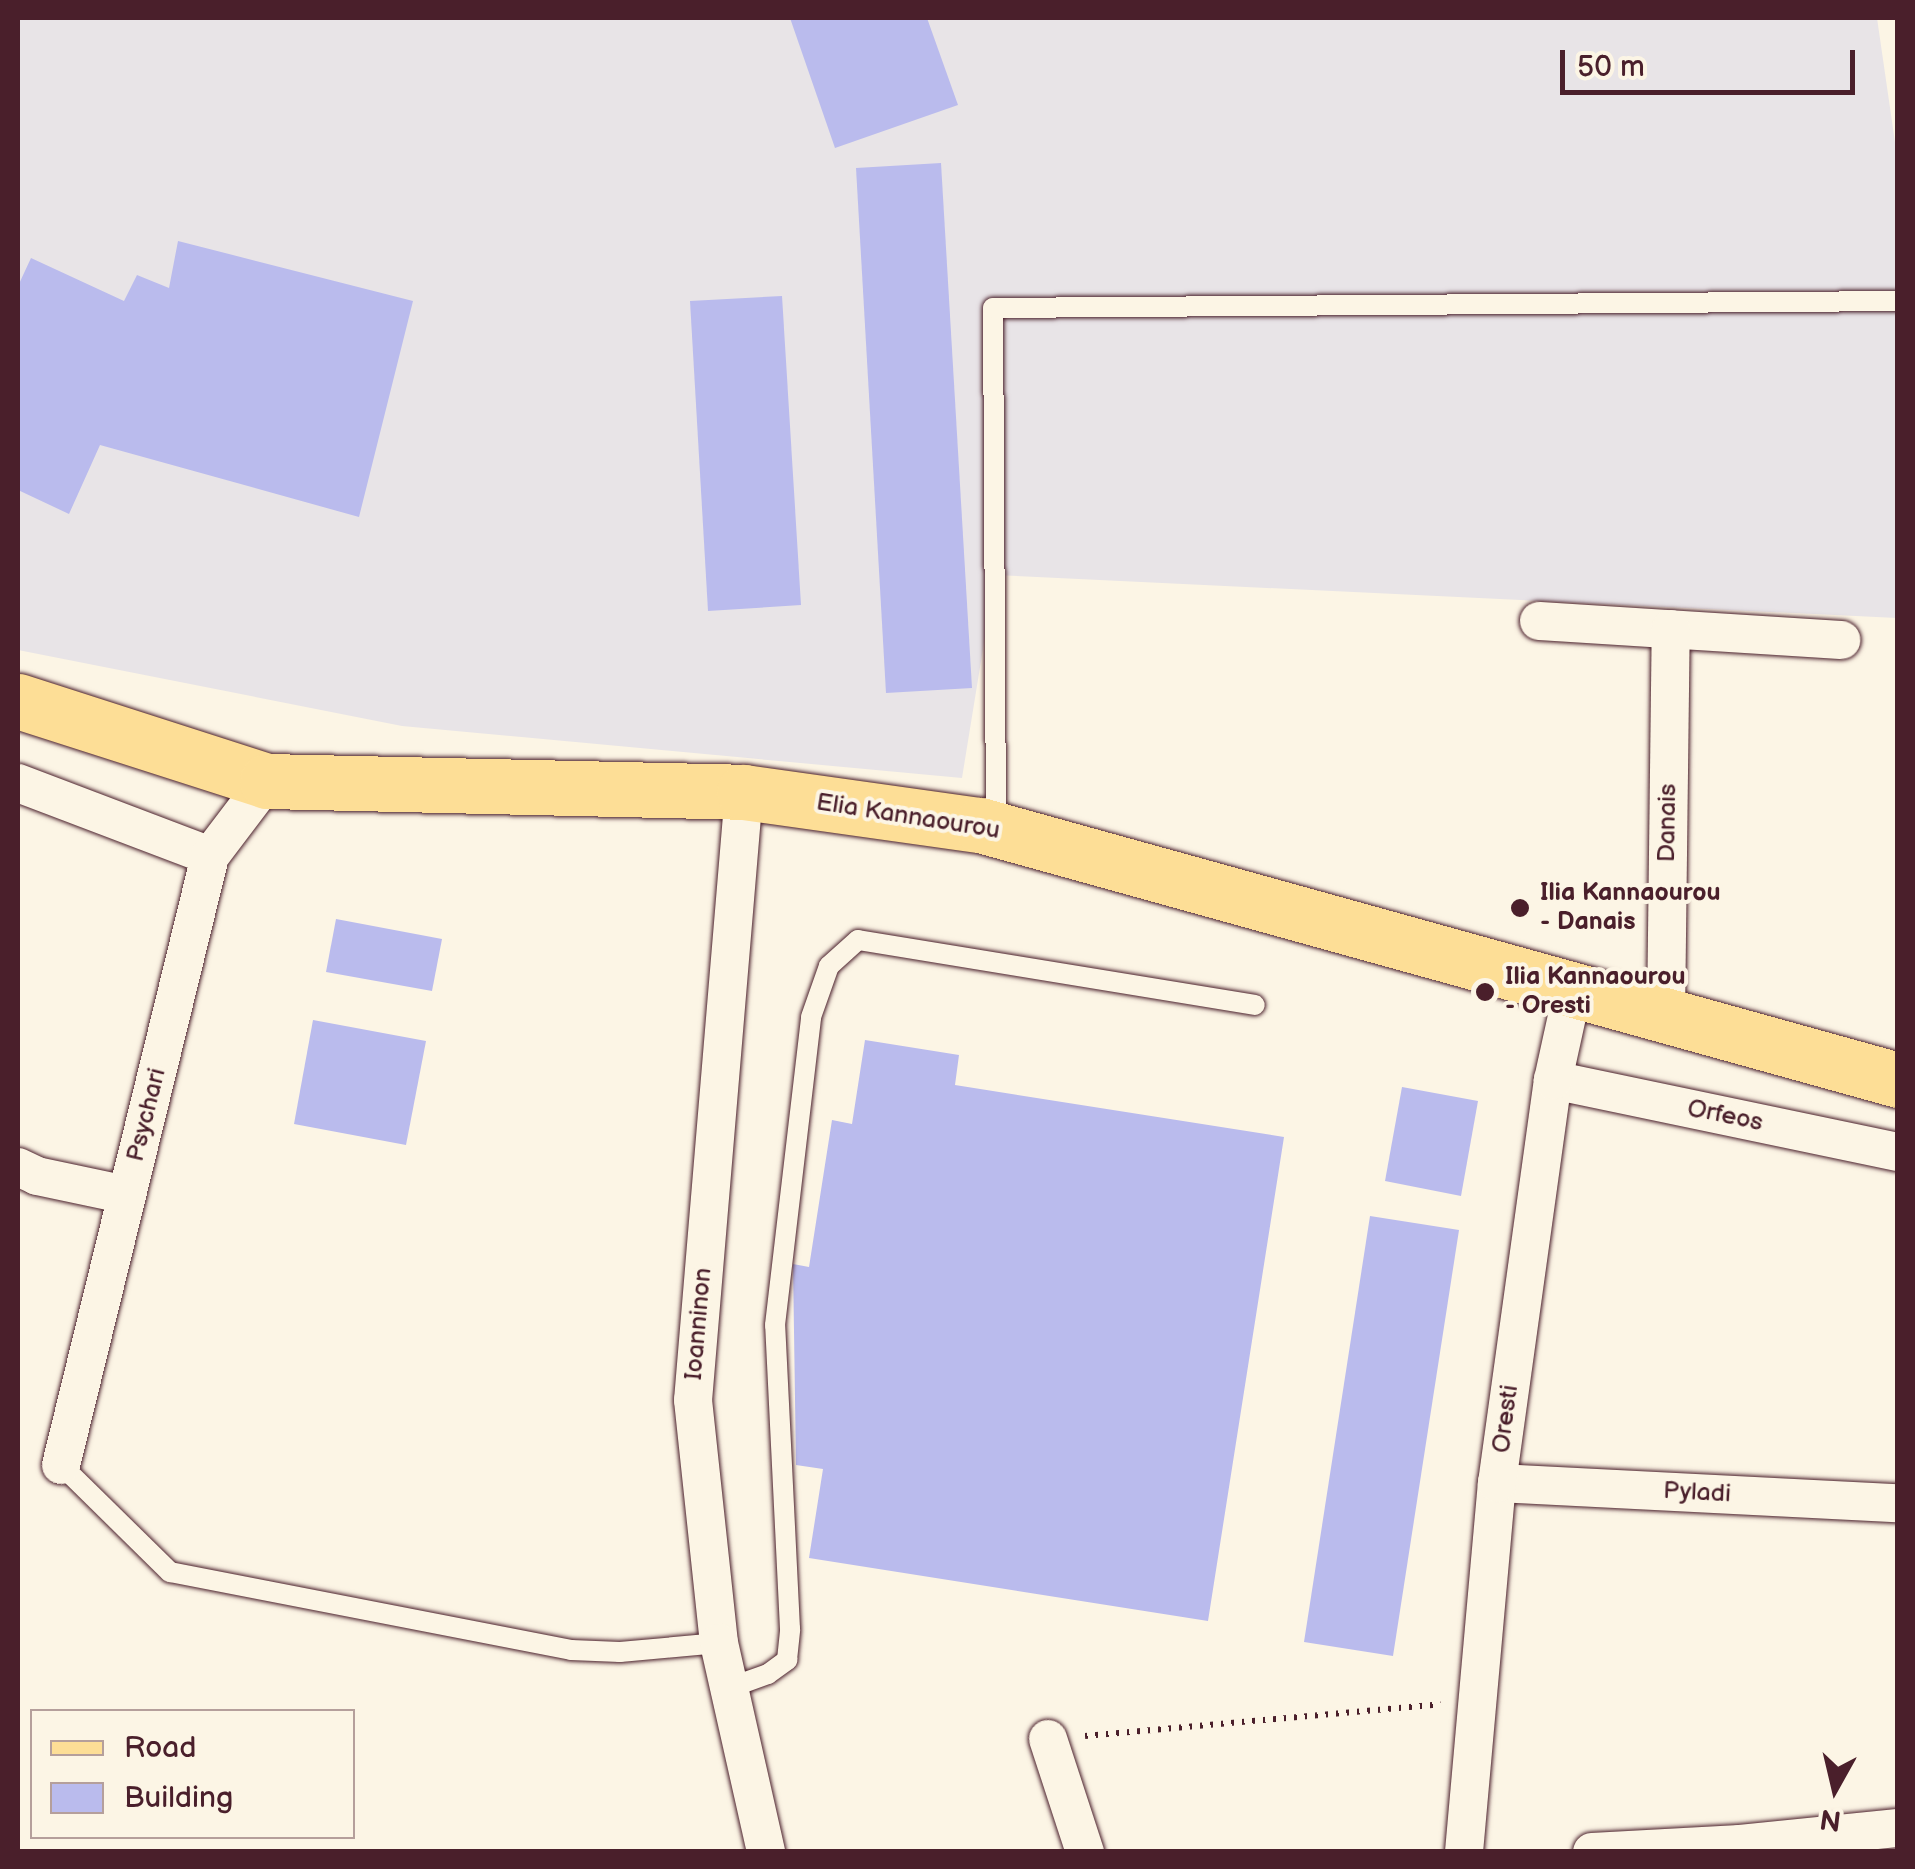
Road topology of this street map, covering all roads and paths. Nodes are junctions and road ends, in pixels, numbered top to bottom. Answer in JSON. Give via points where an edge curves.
{"nodes":[{"id":1,"x":1898,"y":301,"type":"edge"},
{"id":2,"x":1539,"y":621,"type":"dead end"},
{"id":3,"x":1671,"y":630,"type":"junction"},
{"id":4,"x":1841,"y":640,"type":"dead end"},
{"id":5,"x":18,"y":701,"type":"edge"},
{"id":6,"x":267,"y":781,"type":"junction"},
{"id":7,"x":18,"y":783,"type":"edge"},
{"id":8,"x":744,"y":792,"type":"junction"},
{"id":9,"x":996,"y":829,"type":"junction"},
{"id":10,"x":210,"y":856,"type":"junction"},
{"id":11,"x":1573,"y":989,"type":"junction"},
{"id":12,"x":1255,"y":1005,"type":"dead end"},
{"id":13,"x":1666,"y":1017,"type":"junction"},
{"id":14,"x":1553,"y":1080,"type":"junction"},
{"id":15,"x":1898,"y":1080,"type":"edge"},
{"id":16,"x":1898,"y":1152,"type":"edge"},
{"id":17,"x":18,"y":1167,"type":"edge"},
{"id":18,"x":127,"y":1195,"type":"junction"},
{"id":19,"x":61,"y":1465,"type":"joint"},
{"id":20,"x":1497,"y":1484,"type":"junction"},
{"id":21,"x":1898,"y":1503,"type":"edge"},
{"id":22,"x":719,"y":1644,"type":"junction"},
{"id":23,"x":729,"y":1688,"type":"junction"},
{"id":24,"x":1478,"y":1700,"type":"junction"},
{"id":25,"x":1048,"y":1739,"type":"joint"},
{"id":26,"x":1898,"y":1828,"type":"edge"},
{"id":27,"x":1741,"y":1848,"type":"edge"},
{"id":28,"x":766,"y":1852,"type":"edge"},
{"id":29,"x":1085,"y":1852,"type":"edge"},
{"id":30,"x":1464,"y":1852,"type":"edge"},
{"id":31,"x":1592,"y":1852,"type":"edge"}],
"edges":[{"from":1,"to":9,"type":"lane","via":[[993,308]]},
{"from":2,"to":3,"type":"street"},
{"from":3,"to":4,"type":"street"},
{"from":3,"to":13,"type":"street","name":"Danais"},
{"from":5,"to":6,"type":"main road","name":"Elia Kannaourou"},
{"from":6,"to":8,"type":"main road","name":"Elia Kannaourou"},
{"from":6,"to":10,"type":"street","name":"Psychari"},
{"from":7,"to":10,"type":"street"},
{"from":8,"to":9,"type":"main road","name":"Elia Kannaourou"},
{"from":8,"to":22,"type":"street","name":"Ioanninon","via":[[693,1400]]},
{"from":9,"to":11,"type":"main road","name":"Elia Kannaourou"},
{"from":10,"to":18,"type":"street","name":"Psychari"},
{"from":11,"to":13,"type":"main road","name":"Elia Kannaourou"},
{"from":11,"to":14,"type":"street","name":"Oresti"},
{"from":12,"to":23,"type":"lane","via":[[858,940],[830,966],[811,1018],[774,1325],[787,1660]]},
{"from":13,"to":15,"type":"main road","name":"Elia Kannaourou"},
{"from":14,"to":16,"type":"street","name":"Orfeos"},
{"from":14,"to":20,"type":"street","name":"Oresti"},
{"from":17,"to":18,"type":"street"},
{"from":18,"to":19,"type":"street","name":"Psychari"},
{"from":19,"to":22,"type":"lane","via":[[170,1572],[571,1650]]},
{"from":20,"to":21,"type":"street","name":"Pyladi"},
{"from":20,"to":24,"type":"street","name":"Oresti"},
{"from":22,"to":23,"type":"street","name":"Ioanninon"},
{"from":23,"to":28,"type":"street","name":"Ioanninon"},
{"from":24,"to":25,"type":"path"},
{"from":24,"to":30,"type":"street","name":"Oresti"},
{"from":25,"to":29,"type":"street"},
{"from":26,"to":27,"type":"street"},
{"from":27,"to":31,"type":"street"}]}
